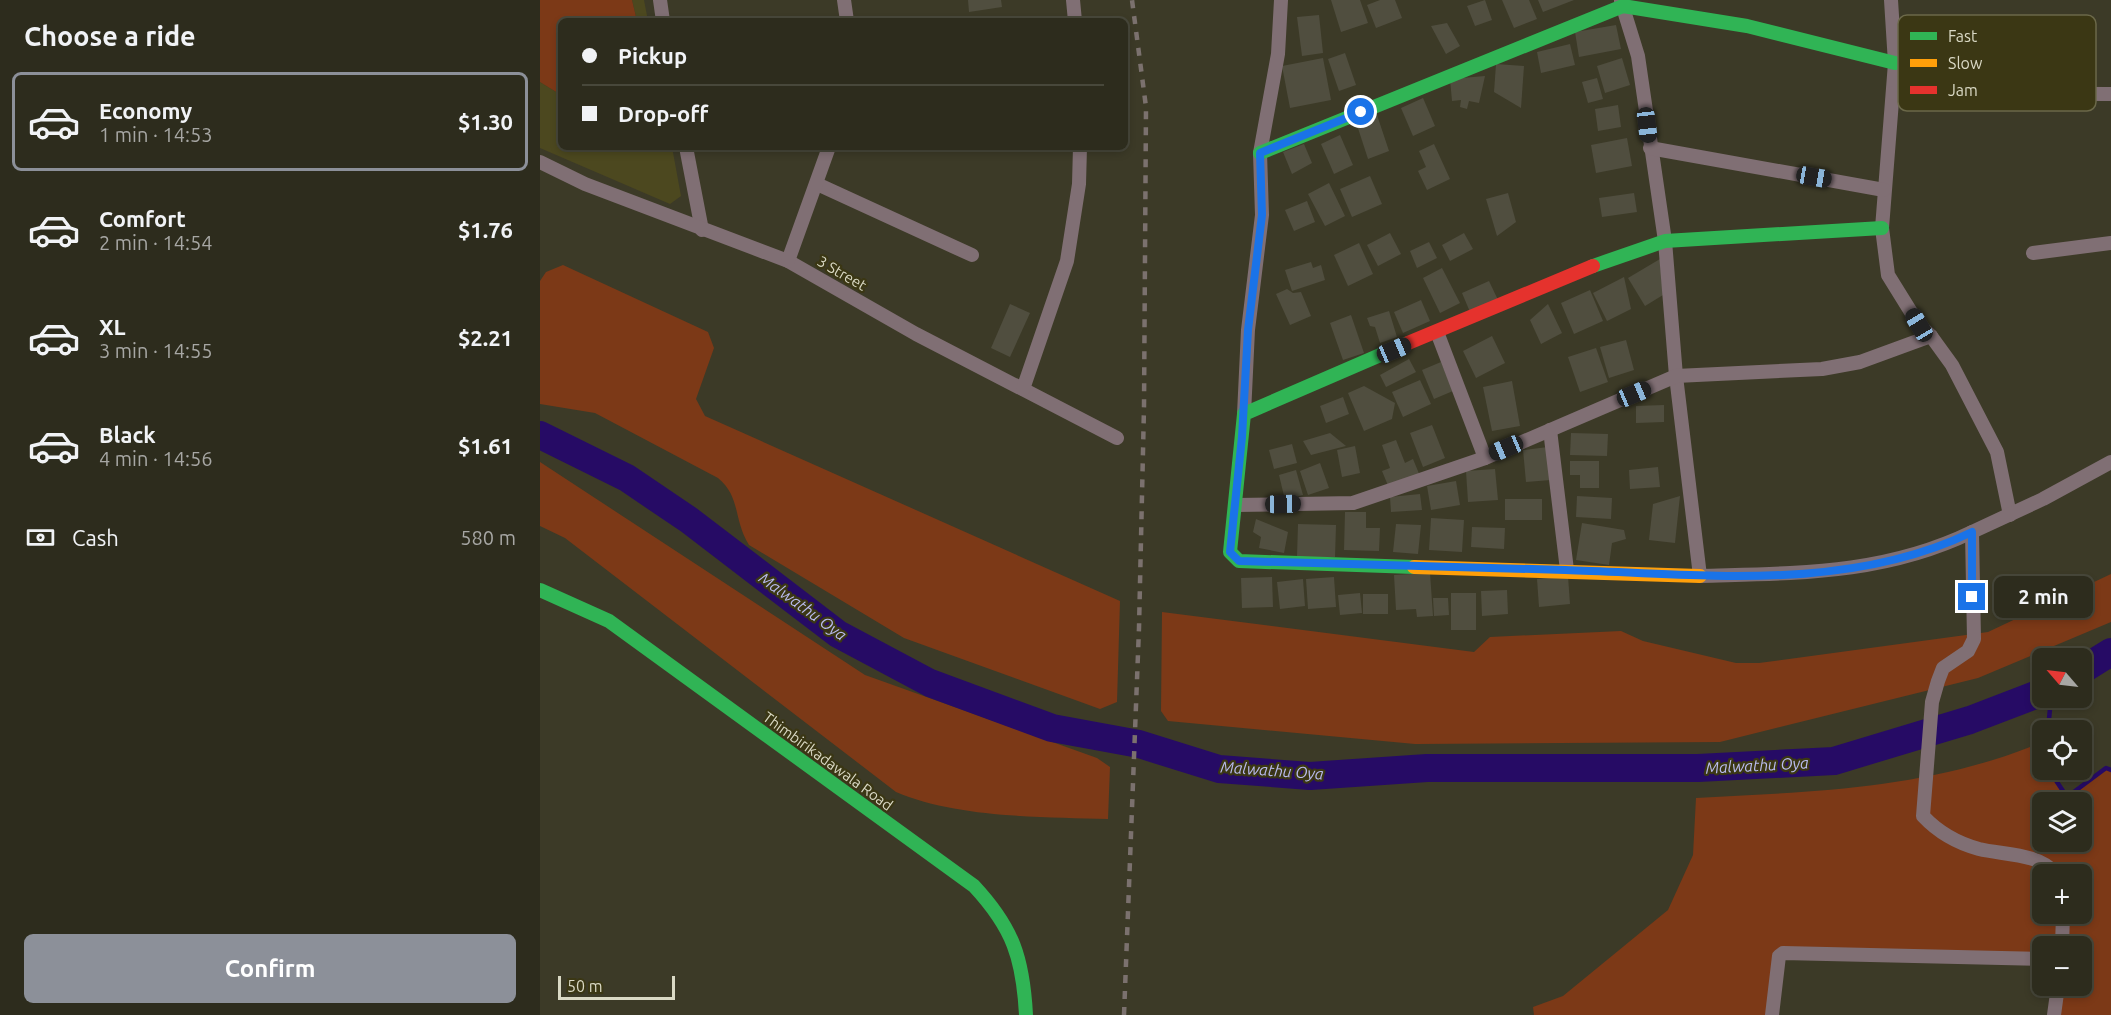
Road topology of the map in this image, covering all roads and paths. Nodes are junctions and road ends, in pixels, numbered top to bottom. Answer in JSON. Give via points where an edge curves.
{"nodes":[{"id":1,"x":660,"y":0,"type":"edge"},
{"id":2,"x":844,"y":0,"type":"edge"},
{"id":3,"x":1073,"y":0,"type":"edge"},
{"id":4,"x":1892,"y":0,"type":"edge"},
{"id":5,"x":1284,"y":1,"type":"edge"},
{"id":6,"x":1622,"y":3,"type":"edge"},
{"id":7,"x":663,"y":18,"type":"edge"},
{"id":8,"x":847,"y":18,"type":"edge"},
{"id":9,"x":1074,"y":18,"type":"edge"},
{"id":10,"x":1895,"y":63,"type":"junction"},
{"id":11,"x":1893,"y":93,"type":"junction"},
{"id":12,"x":1898,"y":93,"type":"edge"},
{"id":13,"x":2096,"y":94,"type":"edge"},
{"id":14,"x":2111,"y":94,"type":"edge"},
{"id":15,"x":1650,"y":148,"type":"junction"},
{"id":16,"x":687,"y":150,"type":"edge"},
{"id":17,"x":828,"y":150,"type":"edge"},
{"id":18,"x":1080,"y":150,"type":"edge"},
{"id":19,"x":1260,"y":153,"type":"junction"},
{"id":20,"x":540,"y":162,"type":"edge"},
{"id":21,"x":817,"y":184,"type":"junction"},
{"id":22,"x":1884,"y":190,"type":"junction"},
{"id":23,"x":1882,"y":228,"type":"junction"},
{"id":24,"x":702,"y":230,"type":"junction"},
{"id":25,"x":1665,"y":241,"type":"junction"},
{"id":26,"x":2111,"y":243,"type":"edge"},
{"id":27,"x":2033,"y":253,"type":"dead end"},
{"id":28,"x":972,"y":255,"type":"dead end"},
{"id":29,"x":788,"y":261,"type":"junction"},
{"id":30,"x":1437,"y":332,"type":"junction"},
{"id":31,"x":1932,"y":336,"type":"junction"},
{"id":32,"x":1676,"y":376,"type":"junction"},
{"id":33,"x":1023,"y":389,"type":"junction"},
{"id":34,"x":1244,"y":414,"type":"junction"},
{"id":35,"x":1550,"y":430,"type":"junction"},
{"id":36,"x":1117,"y":438,"type":"dead end"},
{"id":37,"x":1485,"y":458,"type":"junction"},
{"id":38,"x":2111,"y":462,"type":"edge"},
{"id":39,"x":1236,"y":505,"type":"junction"},
{"id":40,"x":2010,"y":515,"type":"junction"},
{"id":41,"x":1972,"y":532,"type":"junction"},
{"id":42,"x":1567,"y":570,"type":"junction"},
{"id":43,"x":1700,"y":576,"type":"junction"},
{"id":44,"x":540,"y":590,"type":"edge"},
{"id":45,"x":2046,"y":864,"type":"edge"},
{"id":46,"x":2032,"y":959,"type":"edge"},
{"id":47,"x":2057,"y":996,"type":"edge"},
{"id":48,"x":1026,"y":1015,"type":"edge"},
{"id":49,"x":1772,"y":1015,"type":"edge"},
{"id":50,"x":2055,"y":1015,"type":"edge"}],
"edges":[{"from":1,"to":7,"type":"street"},
{"from":2,"to":8,"type":"street"},
{"from":3,"to":9,"type":"street"},
{"from":4,"to":10,"type":"street"},
{"from":5,"to":19,"type":"street"},
{"from":6,"to":10,"type":"street","via":[[1747,26]]},
{"from":6,"to":15,"type":"street","via":[[1638,56]]},
{"from":6,"to":19,"type":"street"},
{"from":10,"to":11,"type":"street"},
{"from":11,"to":12,"type":"street"},
{"from":11,"to":22,"type":"street"},
{"from":13,"to":14,"type":"street"},
{"from":15,"to":22,"type":"street"},
{"from":15,"to":25,"type":"street"},
{"from":16,"to":24,"type":"street"},
{"from":17,"to":21,"type":"street"},
{"from":18,"to":33,"type":"street","via":[[1067,261]]},
{"from":19,"to":34,"type":"street","via":[[1262,215],[1248,330]]},
{"from":20,"to":24,"type":"street","name":"3 Street"},
{"from":21,"to":28,"type":"street"},
{"from":21,"to":29,"type":"street"},
{"from":22,"to":23,"type":"street"},
{"from":23,"to":25,"type":"street"},
{"from":23,"to":31,"type":"street","via":[[1888,275],[1919,325]]},
{"from":24,"to":29,"type":"street","name":"3 Street"},
{"from":25,"to":30,"type":"street","via":[[1576,271]]},
{"from":25,"to":32,"type":"street"},
{"from":26,"to":27,"type":"street"},
{"from":29,"to":33,"type":"street","name":"3 Street"},
{"from":30,"to":34,"type":"street"},
{"from":30,"to":37,"type":"street"},
{"from":31,"to":32,"type":"street","via":[[1860,363],[1750,374]]},
{"from":31,"to":40,"type":"street","via":[[1952,365],[1997,452]]},
{"from":32,"to":35,"type":"street"},
{"from":32,"to":43,"type":"street"},
{"from":33,"to":36,"type":"street","name":"3 Street"},
{"from":34,"to":39,"type":"street"},
{"from":35,"to":37,"type":"street"},
{"from":35,"to":42,"type":"street"},
{"from":37,"to":39,"type":"street","via":[[1353,503]]},
{"from":38,"to":40,"type":"street"},
{"from":39,"to":42,"type":"street","via":[[1230,552],[1239,561]]},
{"from":40,"to":41,"type":"street"},
{"from":41,"to":43,"type":"street","via":[[1911,557],[1822,573]]},
{"from":41,"to":45,"type":"street","via":[[1974,639],[1968,651],[1943,668],[1932,702],[1923,816],[1933,828],[1955,840]]},
{"from":42,"to":43,"type":"street"},
{"from":44,"to":48,"type":"street","name":"Thimbirikadawala Road","via":[[609,621],[974,886],[1012,932]]},
{"from":46,"to":49,"type":"street","via":[[1783,953],[1779,956]]},
{"from":47,"to":50,"type":"street"}]}
